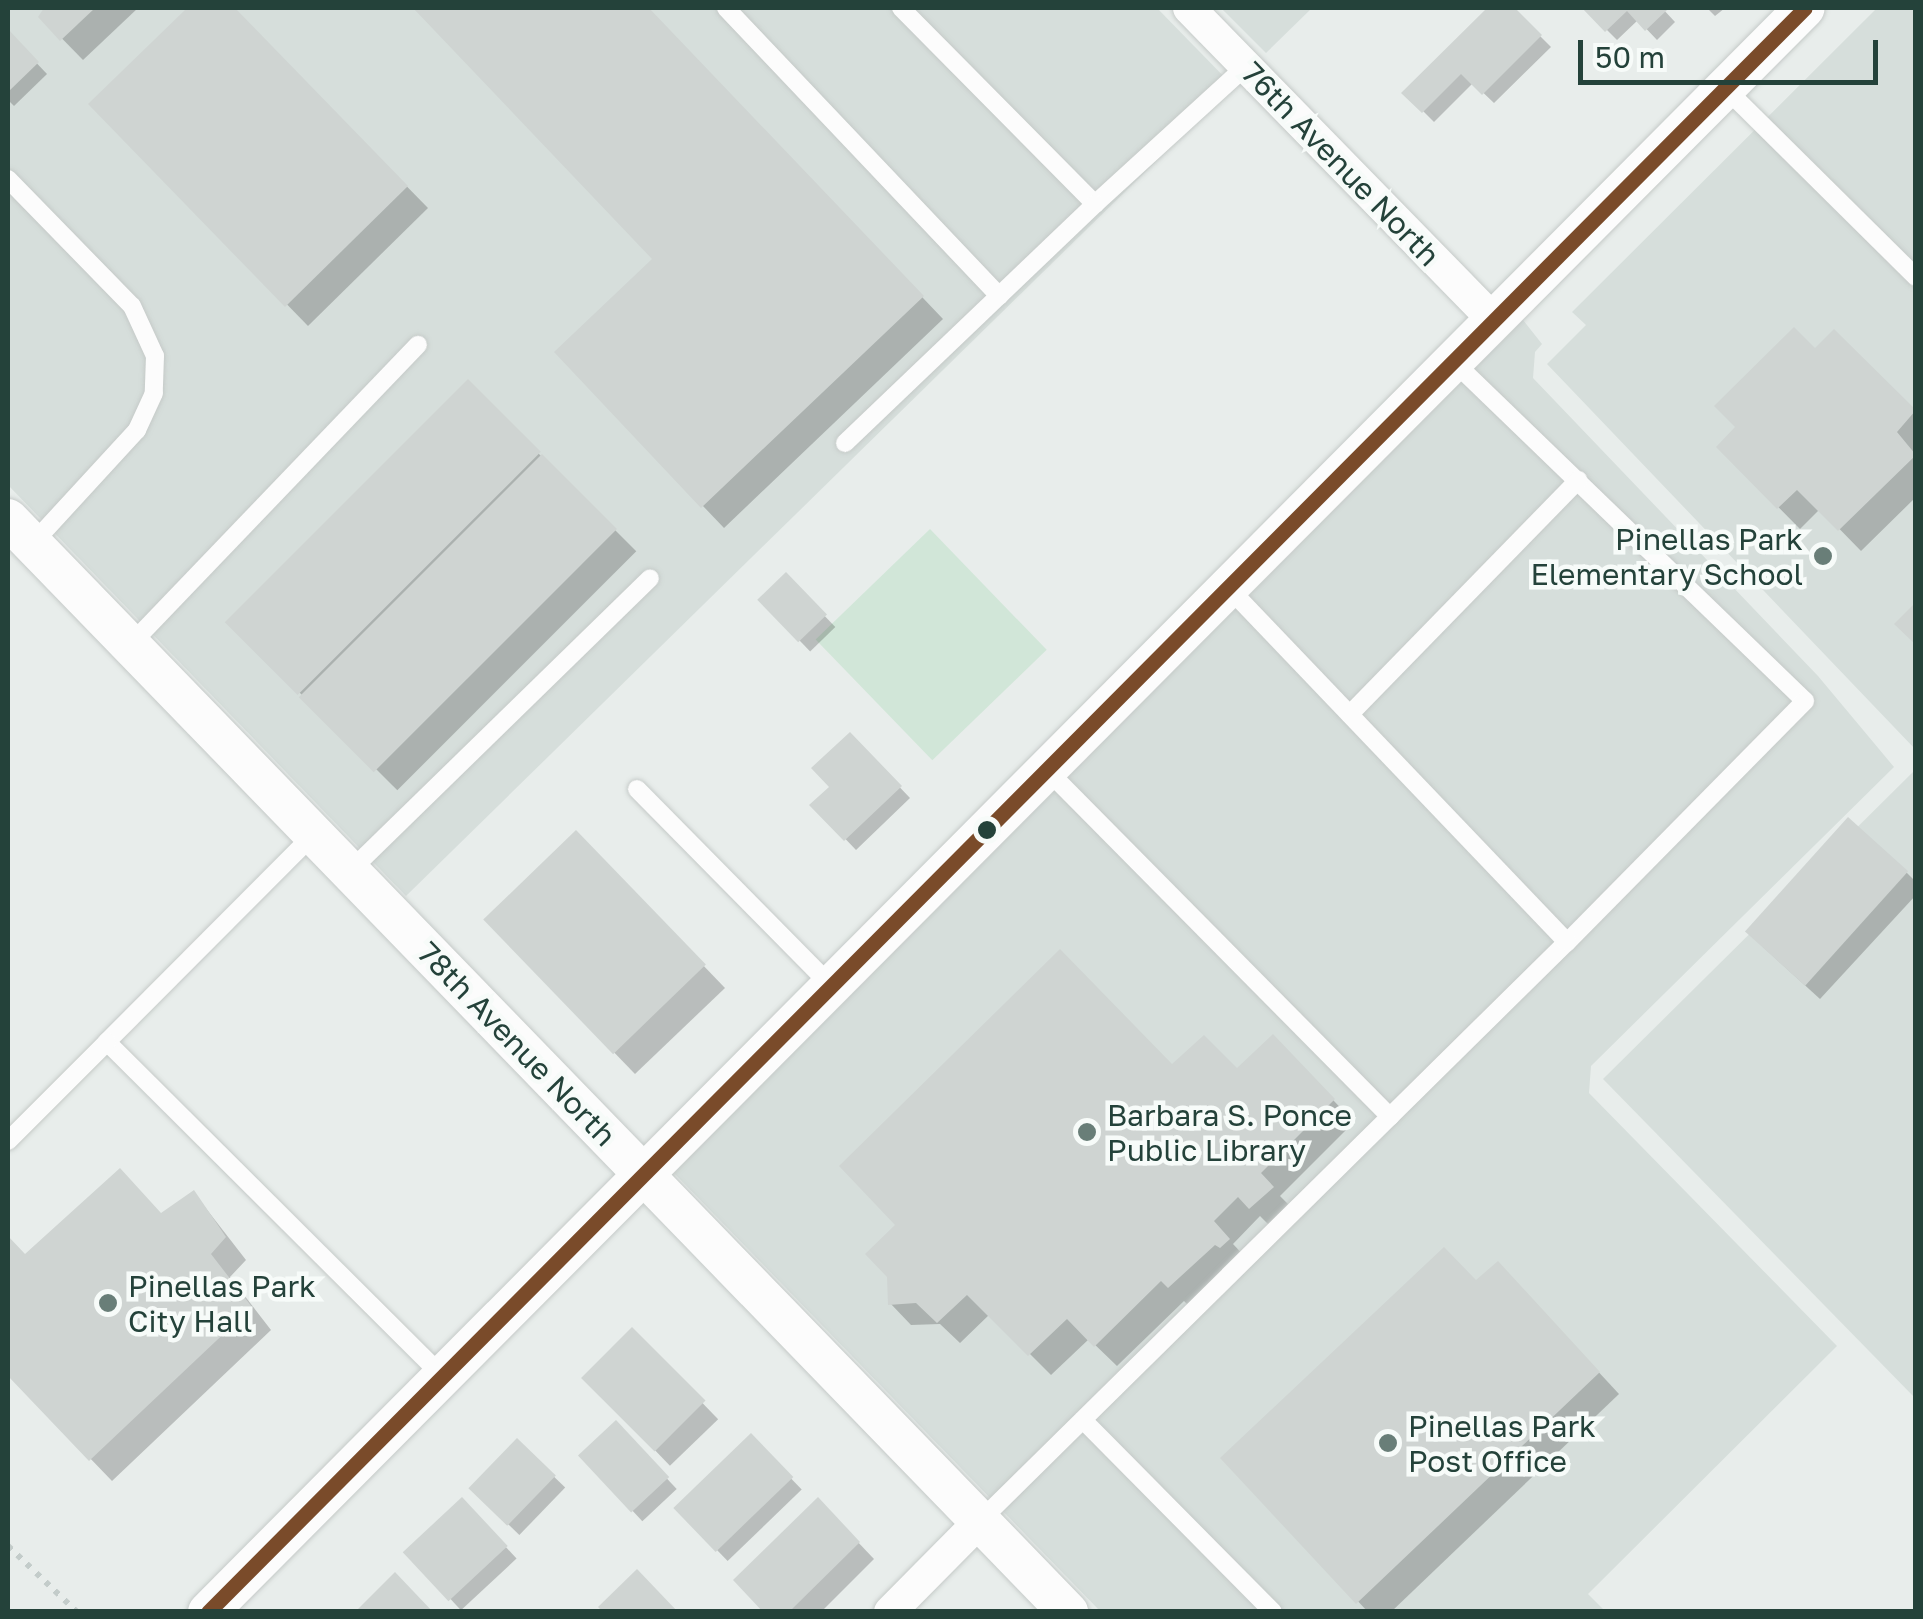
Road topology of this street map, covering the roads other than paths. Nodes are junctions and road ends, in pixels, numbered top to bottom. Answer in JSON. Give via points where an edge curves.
{"nodes":[{"id":1,"x":726,"y":8,"type":"edge"},
{"id":2,"x":902,"y":8,"type":"edge"},
{"id":3,"x":1189,"y":8,"type":"edge"},
{"id":4,"x":1805,"y":8,"type":"edge"},
{"id":5,"x":1246,"y":66,"type":"junction"},
{"id":6,"x":1725,"y":88,"type":"junction"},
{"id":7,"x":8,"y":180,"type":"edge"},
{"id":8,"x":1095,"y":204,"type":"junction"},
{"id":9,"x":1916,"y":278,"type":"edge"},
{"id":10,"x":998,"y":296,"type":"junction"},
{"id":11,"x":1493,"y":320,"type":"junction"},
{"id":12,"x":418,"y":345,"type":"dead end"},
{"id":13,"x":1453,"y":361,"type":"junction"},
{"id":14,"x":845,"y":443,"type":"dead end"},
{"id":15,"x":1578,"y":480,"type":"junction"},
{"id":16,"x":20,"y":532,"type":"edge"},
{"id":17,"x":650,"y":578,"type":"dead end"},
{"id":18,"x":1228,"y":587,"type":"junction"},
{"id":19,"x":129,"y":645,"type":"junction"},
{"id":20,"x":1350,"y":714,"type":"junction"},
{"id":21,"x":1046,"y":770,"type":"junction"},
{"id":22,"x":637,"y":789,"type":"dead end"},
{"id":23,"x":314,"y":834,"type":"junction"},
{"id":24,"x":350,"y":872,"type":"junction"},
{"id":25,"x":1568,"y":942,"type":"junction"},
{"id":26,"x":832,"y":986,"type":"junction"},
{"id":27,"x":106,"y":1042,"type":"junction"},
{"id":28,"x":1390,"y":1118,"type":"junction"},
{"id":29,"x":8,"y":1139,"type":"edge"},
{"id":30,"x":643,"y":1174,"type":"junction"},
{"id":31,"x":442,"y":1376,"type":"junction"},
{"id":32,"x":1083,"y":1420,"type":"junction"},
{"id":33,"x":980,"y":1521,"type":"junction"},
{"id":34,"x":208,"y":1612,"type":"edge"},
{"id":35,"x":890,"y":1612,"type":"edge"},
{"id":36,"x":1068,"y":1612,"type":"edge"},
{"id":37,"x":1273,"y":1612,"type":"edge"}],
"edges":[{"from":1,"to":10,"type":"lane"},
{"from":2,"to":8,"type":"lane"},
{"from":3,"to":5,"type":"street","name":"76th Avenue North"},
{"from":4,"to":6,"type":"street"},
{"from":5,"to":8,"type":"lane"},
{"from":5,"to":11,"type":"street","name":"76th Avenue North"},
{"from":6,"to":9,"type":"lane"},
{"from":6,"to":11,"type":"street"},
{"from":7,"to":16,"type":"lane","via":[[132,306],[155,356],[154,393],[137,430]]},
{"from":8,"to":10,"type":"lane"},
{"from":10,"to":14,"type":"lane"},
{"from":11,"to":13,"type":"street"},
{"from":12,"to":19,"type":"lane"},
{"from":13,"to":15,"type":"lane"},
{"from":13,"to":18,"type":"street"},
{"from":15,"to":20,"type":"lane"},
{"from":15,"to":25,"type":"lane","via":[[1805,702]]},
{"from":16,"to":19,"type":"street","name":"78th Avenue North"},
{"from":17,"to":24,"type":"lane"},
{"from":18,"to":20,"type":"lane"},
{"from":18,"to":21,"type":"street"},
{"from":19,"to":23,"type":"street","name":"78th Avenue North"},
{"from":20,"to":25,"type":"lane"},
{"from":21,"to":26,"type":"street"},
{"from":21,"to":28,"type":"lane"},
{"from":22,"to":26,"type":"lane"},
{"from":23,"to":24,"type":"street","name":"78th Avenue North"},
{"from":23,"to":27,"type":"lane"},
{"from":24,"to":30,"type":"street","name":"78th Avenue North"},
{"from":25,"to":28,"type":"lane"},
{"from":26,"to":30,"type":"street"},
{"from":27,"to":29,"type":"lane"},
{"from":27,"to":31,"type":"lane"},
{"from":28,"to":32,"type":"lane"},
{"from":30,"to":31,"type":"street"},
{"from":30,"to":33,"type":"street","name":"78th Avenue North"},
{"from":31,"to":34,"type":"street"},
{"from":32,"to":33,"type":"lane"},
{"from":32,"to":37,"type":"lane"},
{"from":33,"to":35,"type":"street"},
{"from":33,"to":36,"type":"street","name":"78th Avenue North"}]}
